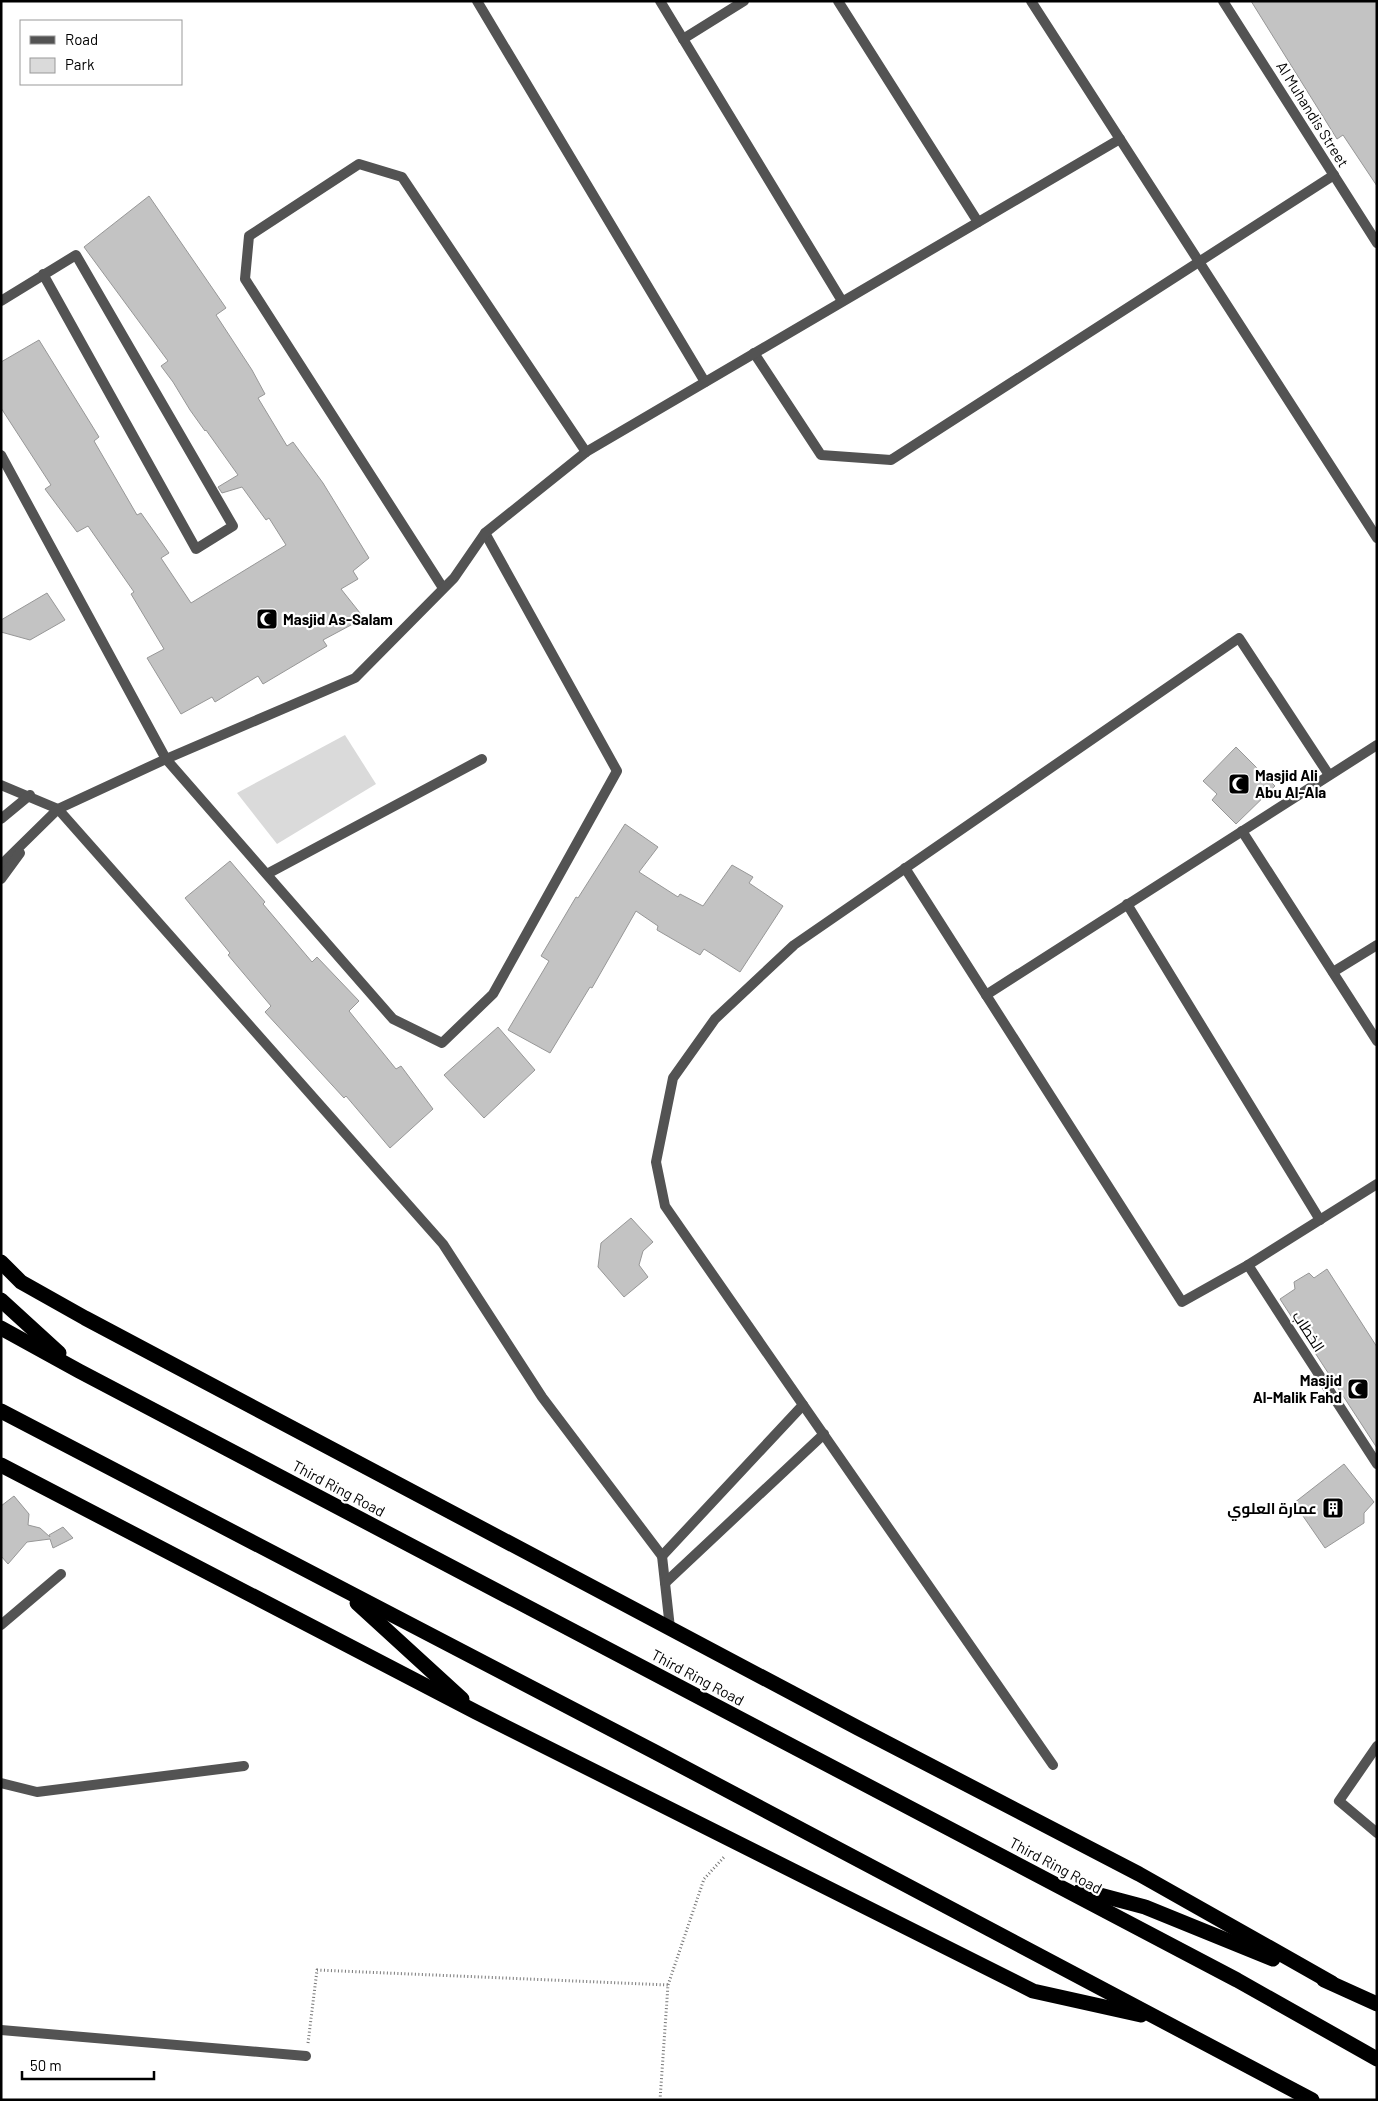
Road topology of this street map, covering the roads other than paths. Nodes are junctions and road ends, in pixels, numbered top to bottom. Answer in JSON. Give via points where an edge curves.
{"nodes":[{"id":1,"x":477,"y":1,"type":"edge"},
{"id":2,"x":660,"y":1,"type":"edge"},
{"id":3,"x":744,"y":1,"type":"edge"},
{"id":4,"x":838,"y":1,"type":"edge"},
{"id":5,"x":1031,"y":1,"type":"edge"},
{"id":6,"x":1223,"y":1,"type":"edge"},
{"id":7,"x":683,"y":39,"type":"junction"},
{"id":8,"x":1120,"y":139,"type":"junction"},
{"id":9,"x":1334,"y":175,"type":"junction"},
{"id":10,"x":978,"y":222,"type":"junction"},
{"id":11,"x":1377,"y":243,"type":"edge"},
{"id":12,"x":1199,"y":262,"type":"junction"},
{"id":13,"x":43,"y":274,"type":"junction"},
{"id":14,"x":1,"y":301,"type":"edge"},
{"id":15,"x":842,"y":301,"type":"junction"},
{"id":16,"x":754,"y":353,"type":"junction"},
{"id":17,"x":705,"y":382,"type":"junction"},
{"id":18,"x":586,"y":452,"type":"junction"},
{"id":19,"x":1,"y":456,"type":"edge"},
{"id":20,"x":485,"y":532,"type":"junction"},
{"id":21,"x":1377,"y":538,"type":"edge"},
{"id":22,"x":442,"y":588,"type":"junction"},
{"id":23,"x":1377,"y":745,"type":"edge"},
{"id":24,"x":166,"y":759,"type":"junction"},
{"id":25,"x":482,"y":759,"type":"dead end"},
{"id":26,"x":1329,"y":775,"type":"junction"},
{"id":27,"x":1,"y":785,"type":"edge"},
{"id":28,"x":30,"y":795,"type":"junction"},
{"id":29,"x":58,"y":809,"type":"junction"},
{"id":30,"x":1,"y":819,"type":"edge"},
{"id":31,"x":39,"y":828,"type":"junction"},
{"id":32,"x":1242,"y":831,"type":"junction"},
{"id":33,"x":1,"y":865,"type":"edge"},
{"id":34,"x":905,"y":868,"type":"junction"},
{"id":35,"x":267,"y":874,"type":"junction"},
{"id":36,"x":1,"y":878,"type":"edge"},
{"id":37,"x":1127,"y":904,"type":"junction"},
{"id":38,"x":1377,"y":945,"type":"edge"},
{"id":39,"x":1333,"y":972,"type":"junction"},
{"id":40,"x":986,"y":995,"type":"junction"},
{"id":41,"x":1377,"y":1041,"type":"edge"},
{"id":42,"x":1377,"y":1184,"type":"edge"},
{"id":43,"x":1320,"y":1220,"type":"junction"},
{"id":44,"x":1,"y":1262,"type":"edge"},
{"id":45,"x":1248,"y":1265,"type":"junction"},
{"id":46,"x":1,"y":1300,"type":"edge"},
{"id":47,"x":1,"y":1328,"type":"edge"},
{"id":48,"x":79,"y":1371,"type":"junction"},
{"id":49,"x":803,"y":1405,"type":"junction"},
{"id":50,"x":1,"y":1411,"type":"edge"},
{"id":51,"x":1,"y":1415,"type":"edge"},
{"id":52,"x":23,"y":1422,"type":"junction"},
{"id":53,"x":824,"y":1434,"type":"junction"},
{"id":54,"x":1377,"y":1464,"type":"edge"},
{"id":55,"x":1,"y":1465,"type":"edge"},
{"id":56,"x":662,"y":1556,"type":"junction"},
{"id":57,"x":61,"y":1574,"type":"dead end"},
{"id":58,"x":665,"y":1582,"type":"junction"},
{"id":59,"x":341,"y":1588,"type":"junction"},
{"id":60,"x":1,"y":1625,"type":"edge"},
{"id":61,"x":670,"y":1628,"type":"junction"},
{"id":62,"x":476,"y":1712,"type":"junction"},
{"id":63,"x":1377,"y":1746,"type":"edge"},
{"id":64,"x":1053,"y":1765,"type":"dead end"},
{"id":65,"x":244,"y":1766,"type":"dead end"},
{"id":66,"x":1,"y":1784,"type":"edge"},
{"id":67,"x":1377,"y":1833,"type":"edge"},
{"id":68,"x":1055,"y":1884,"type":"junction"},
{"id":69,"x":1332,"y":1983,"type":"junction"},
{"id":70,"x":1377,"y":2004,"type":"edge"},
{"id":71,"x":1161,"y":2020,"type":"junction"},
{"id":72,"x":1,"y":2030,"type":"edge"},
{"id":73,"x":306,"y":2056,"type":"road end"},
{"id":74,"x":1377,"y":2058,"type":"edge"},
{"id":75,"x":1291,"y":2089,"type":"junction"},
{"id":76,"x":1304,"y":2100,"type":"edge"},
{"id":77,"x":1312,"y":2100,"type":"edge"}],
"edges":[{"from":1,"to":17,"type":"street"},
{"from":2,"to":7,"type":"street"},
{"from":3,"to":7,"type":"street"},
{"from":4,"to":10,"type":"street"},
{"from":5,"to":8,"type":"street"},
{"from":6,"to":9,"type":"street","name":"Al Muhandis Street"},
{"from":7,"to":15,"type":"street"},
{"from":8,"to":10,"type":"street"},
{"from":8,"to":12,"type":"street"},
{"from":9,"to":11,"type":"street","name":"Al Muhandis Street"},
{"from":9,"to":12,"type":"street"},
{"from":10,"to":15,"type":"street"},
{"from":12,"to":16,"type":"street","via":[[891,460],[821,455]]},
{"from":12,"to":21,"type":"street"},
{"from":13,"to":13,"type":"street","via":[[76,255],[233,526],[196,549]]},
{"from":13,"to":14,"type":"street"},
{"from":15,"to":16,"type":"street"},
{"from":16,"to":17,"type":"street"},
{"from":17,"to":18,"type":"street"},
{"from":18,"to":20,"type":"street"},
{"from":18,"to":22,"type":"street","via":[[402,177],[359,164],[248,236],[245,279]]},
{"from":19,"to":24,"type":"street"},
{"from":20,"to":22,"type":"street","via":[[454,578]]},
{"from":20,"to":35,"type":"street","via":[[617,771],[493,994],[442,1043],[393,1019]]},
{"from":22,"to":24,"type":"street","via":[[355,678]]},
{"from":23,"to":26,"type":"street"},
{"from":24,"to":29,"type":"street"},
{"from":24,"to":35,"type":"street"},
{"from":25,"to":35,"type":"street"},
{"from":26,"to":32,"type":"street"},
{"from":26,"to":34,"type":"street","via":[[1239,638]]},
{"from":27,"to":28,"type":"street"},
{"from":28,"to":29,"type":"street"},
{"from":28,"to":30,"type":"street"},
{"from":29,"to":31,"type":"street"},
{"from":29,"to":56,"type":"street","via":[[443,1244],[542,1397]]},
{"from":31,"to":33,"type":"street"},
{"from":31,"to":36,"type":"street"},
{"from":32,"to":37,"type":"street"},
{"from":32,"to":39,"type":"street"},
{"from":34,"to":40,"type":"street"},
{"from":34,"to":49,"type":"street","via":[[794,945],[715,1019],[673,1078],[656,1162],[665,1206]]},
{"from":37,"to":40,"type":"street"},
{"from":37,"to":43,"type":"street"},
{"from":38,"to":39,"type":"street"},
{"from":39,"to":41,"type":"street"},
{"from":40,"to":45,"type":"street","via":[[1182,1302]]},
{"from":42,"to":43,"type":"street"},
{"from":43,"to":45,"type":"street"},
{"from":44,"to":61,"type":"highway","via":[[21,1282],[85,1318]]},
{"from":45,"to":54,"type":"street","name":"الخطاب"},
{"from":46,"to":48,"type":"highway"},
{"from":47,"to":48,"type":"highway","name":"Third Ring Road"},
{"from":48,"to":68,"type":"highway","name":"Third Ring Road"},
{"from":49,"to":53,"type":"street"},
{"from":49,"to":56,"type":"street"},
{"from":50,"to":52,"type":"highway"},
{"from":51,"to":52,"type":"highway"},
{"from":52,"to":59,"type":"highway"},
{"from":53,"to":58,"type":"street"},
{"from":53,"to":64,"type":"street"},
{"from":55,"to":62,"type":"highway"},
{"from":56,"to":58,"type":"street"},
{"from":57,"to":60,"type":"street"},
{"from":58,"to":61,"type":"street"},
{"from":59,"to":62,"type":"highway"},
{"from":59,"to":71,"type":"highway"},
{"from":61,"to":69,"type":"highway","via":[[1138,1874]]},
{"from":62,"to":71,"type":"highway","via":[[1033,1991]]},
{"from":63,"to":67,"type":"street","via":[[1339,1801]]},
{"from":65,"to":66,"type":"street","via":[[37,1792]]},
{"from":68,"to":69,"type":"highway","via":[[1145,1907]]},
{"from":68,"to":74,"type":"highway","name":"Third Ring Road"},
{"from":69,"to":70,"type":"highway"},
{"from":71,"to":75,"type":"highway"},
{"from":72,"to":73,"type":"street"},
{"from":75,"to":76,"type":"highway"},
{"from":75,"to":77,"type":"highway"}]}
